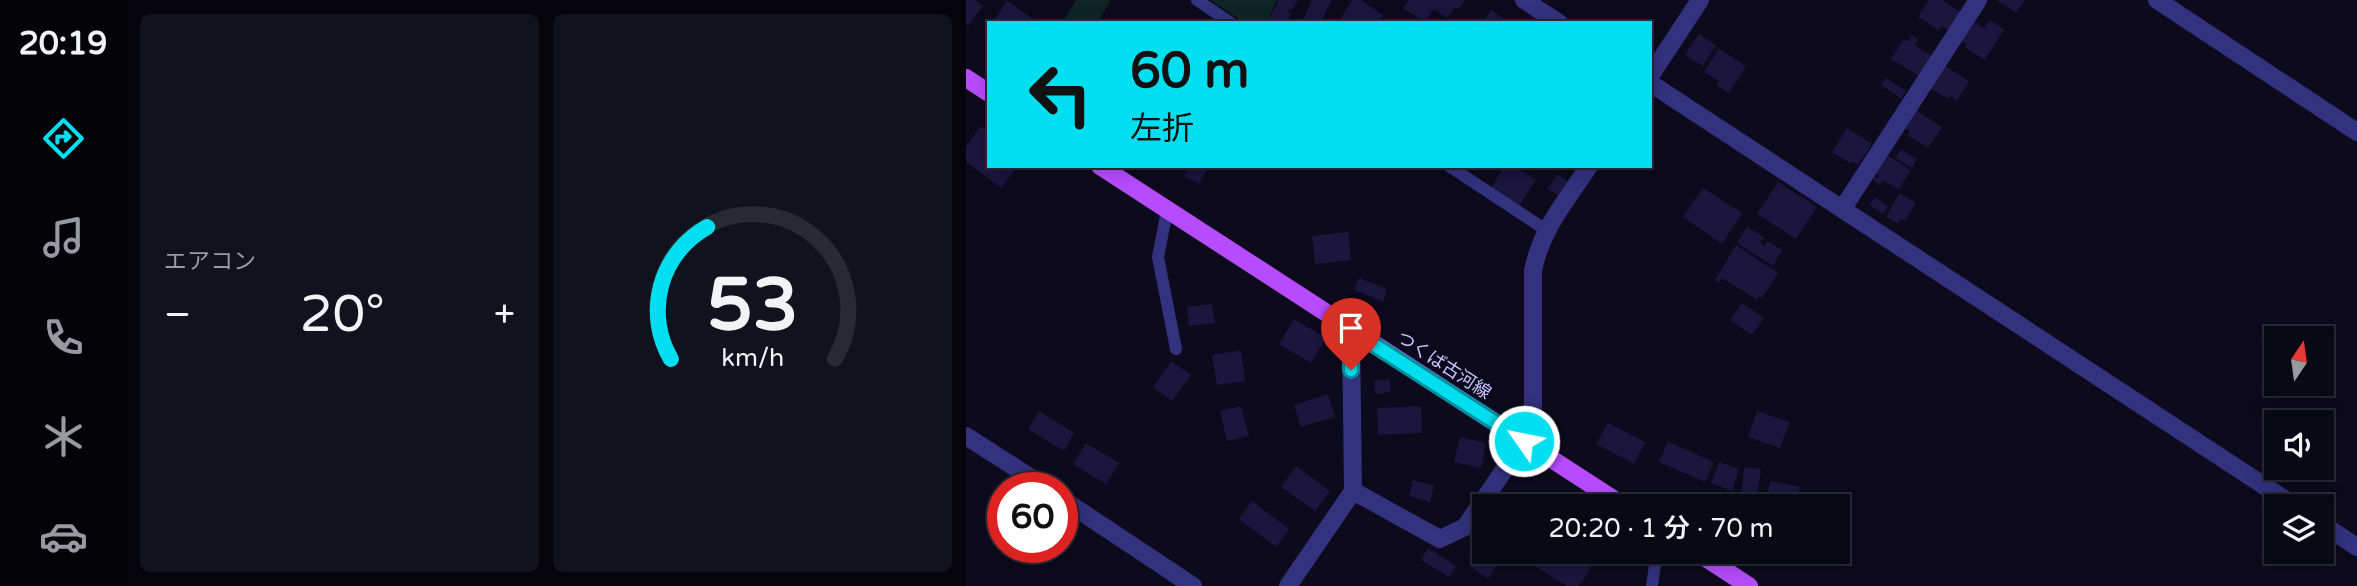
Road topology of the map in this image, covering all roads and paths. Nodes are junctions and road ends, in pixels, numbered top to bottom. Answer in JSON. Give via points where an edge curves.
{"nodes":[{"id":1,"x":1197,"y":0,"type":"edge"},
{"id":2,"x":1524,"y":0,"type":"edge"},
{"id":3,"x":1700,"y":0,"type":"edge"},
{"id":4,"x":1978,"y":0,"type":"edge"},
{"id":5,"x":2157,"y":0,"type":"edge"},
{"id":6,"x":1228,"y":21,"type":"edge"},
{"id":7,"x":1556,"y":21,"type":"edge"},
{"id":8,"x":1652,"y":73,"type":"edge"},
{"id":9,"x":966,"y":78,"type":"edge"},
{"id":10,"x":1652,"y":84,"type":"edge"},
{"id":11,"x":987,"y":92,"type":"edge"},
{"id":12,"x":2357,"y":131,"type":"edge"},
{"id":13,"x":1103,"y":168,"type":"edge"},
{"id":14,"x":1452,"y":168,"type":"edge"},
{"id":15,"x":1588,"y":168,"type":"edge"},
{"id":16,"x":1843,"y":208,"type":"junction"},
{"id":17,"x":1167,"y":211,"type":"junction"},
{"id":18,"x":1546,"y":230,"type":"junction"},
{"id":19,"x":1351,"y":330,"type":"junction"},
{"id":20,"x":1176,"y":349,"type":"dead end"},
{"id":21,"x":966,"y":436,"type":"edge"},
{"id":22,"x":1524,"y":441,"type":"junction"},
{"id":23,"x":1022,"y":472,"type":"edge"},
{"id":24,"x":1353,"y":491,"type":"junction"},
{"id":25,"x":1606,"y":494,"type":"edge"},
{"id":26,"x":2277,"y":494,"type":"edge"},
{"id":27,"x":1078,"y":510,"type":"edge"},
{"id":28,"x":2334,"y":532,"type":"edge"},
{"id":29,"x":2357,"y":547,"type":"edge"},
{"id":30,"x":1655,"y":564,"type":"edge"},
{"id":31,"x":1715,"y":564,"type":"edge"},
{"id":32,"x":1193,"y":586,"type":"edge"},
{"id":33,"x":1289,"y":586,"type":"edge"},
{"id":34,"x":1652,"y":586,"type":"edge"},
{"id":35,"x":1749,"y":586,"type":"edge"}],
"edges":[{"from":1,"to":6,"type":"lane"},
{"from":2,"to":7,"type":"street"},
{"from":3,"to":8,"type":"street"},
{"from":4,"to":16,"type":"street"},
{"from":5,"to":12,"type":"street"},
{"from":9,"to":11,"type":"main road"},
{"from":10,"to":16,"type":"street"},
{"from":13,"to":17,"type":"main road","name":"つくば古河線"},
{"from":14,"to":18,"type":"lane"},
{"from":15,"to":18,"type":"street"},
{"from":16,"to":26,"type":"street"},
{"from":17,"to":19,"type":"main road","name":"つくば古河線"},
{"from":17,"to":20,"type":"lane","via":[[1158,257]]},
{"from":18,"to":22,"type":"street","via":[[1533,271],[1533,421]]},
{"from":19,"to":22,"type":"main road","name":"つくば古河線"},
{"from":19,"to":24,"type":"street"},
{"from":21,"to":23,"type":"street"},
{"from":22,"to":24,"type":"street","via":[[1465,527],[1440,539]]},
{"from":22,"to":25,"type":"main road","name":"つくば古河線"},
{"from":24,"to":33,"type":"street"},
{"from":27,"to":32,"type":"street"},
{"from":28,"to":29,"type":"street"},
{"from":30,"to":34,"type":"lane"},
{"from":31,"to":35,"type":"main road"}]}
